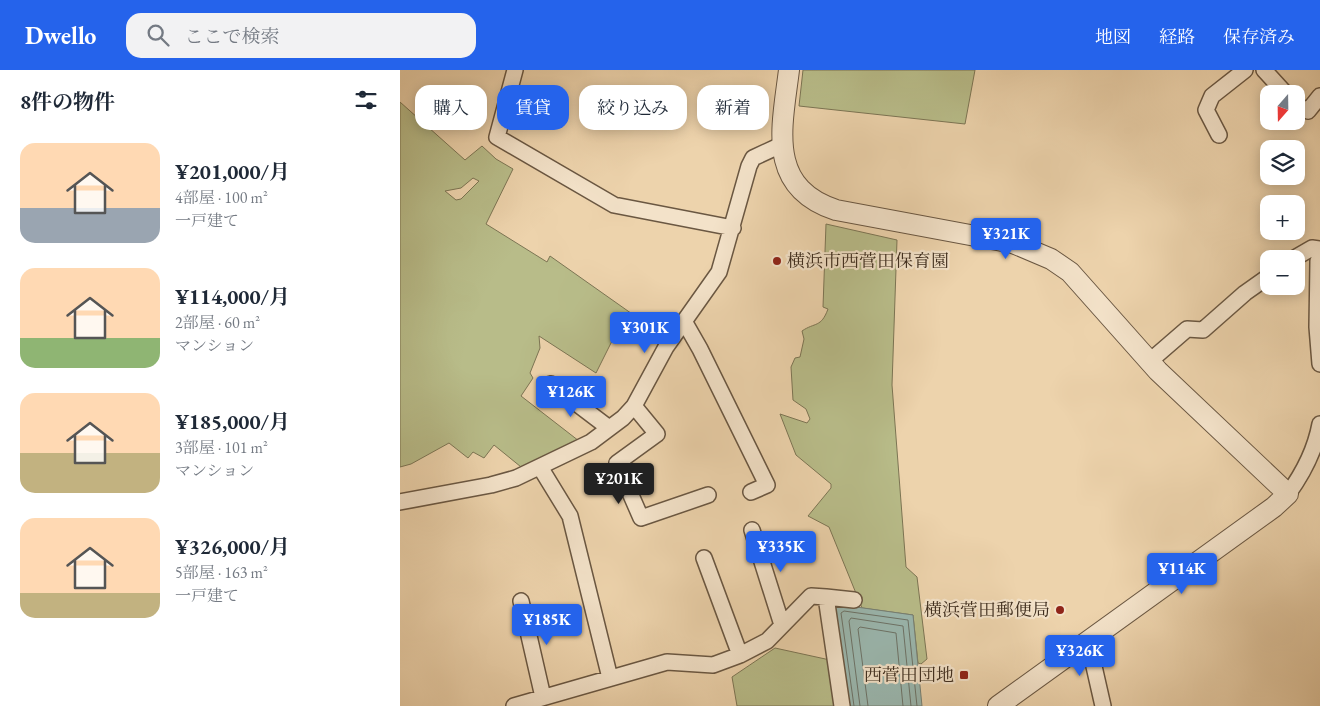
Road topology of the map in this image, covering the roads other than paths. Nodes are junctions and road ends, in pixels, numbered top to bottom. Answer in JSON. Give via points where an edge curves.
{"nodes":[{"id":1,"x":515,"y":70,"type":"edge"},
{"id":2,"x":789,"y":70,"type":"edge"},
{"id":3,"x":1245,"y":70,"type":"edge"},
{"id":4,"x":1264,"y":70,"type":"edge"},
{"id":5,"x":1278,"y":85,"type":"edge"},
{"id":6,"x":1320,"y":96,"type":"edge"},
{"id":7,"x":1305,"y":110,"type":"edge"},
{"id":8,"x":1219,"y":135,"type":"dead end"},
{"id":9,"x":781,"y":145,"type":"junction"},
{"id":10,"x":733,"y":228,"type":"junction"},
{"id":11,"x":1320,"y":249,"type":"edge"},
{"id":12,"x":1305,"y":252,"type":"edge"},
{"id":13,"x":1320,"y":257,"type":"edge"},
{"id":14,"x":1260,"y":282,"type":"edge"},
{"id":15,"x":684,"y":321,"type":"junction"},
{"id":16,"x":1150,"y":361,"type":"junction"},
{"id":17,"x":1320,"y":364,"type":"edge"},
{"id":18,"x":552,"y":384,"type":"dead end"},
{"id":19,"x":634,"y":406,"type":"junction"},
{"id":20,"x":1320,"y":424,"type":"edge"},
{"id":21,"x":609,"y":428,"type":"junction"},
{"id":22,"x":540,"y":467,"type":"junction"},
{"id":23,"x":751,"y":492,"type":"dead end"},
{"id":24,"x":1288,"y":494,"type":"junction"},
{"id":25,"x":708,"y":495,"type":"dead end"},
{"id":26,"x":400,"y":502,"type":"edge"},
{"id":27,"x":752,"y":530,"type":"dead end"},
{"id":28,"x":704,"y":558,"type":"dead end"},
{"id":29,"x":826,"y":597,"type":"junction"},
{"id":30,"x":521,"y":600,"type":"dead end"},
{"id":31,"x":854,"y":600,"type":"dead end"},
{"id":32,"x":782,"y":625,"type":"junction"},
{"id":33,"x":1088,"y":640,"type":"junction"},
{"id":34,"x":740,"y":656,"type":"junction"},
{"id":35,"x":610,"y":678,"type":"junction"},
{"id":36,"x":543,"y":698,"type":"junction"},
{"id":37,"x":514,"y":706,"type":"edge"},
{"id":38,"x":842,"y":706,"type":"edge"},
{"id":39,"x":998,"y":706,"type":"edge"},
{"id":40,"x":1103,"y":706,"type":"edge"}],
"edges":[{"from":1,"to":10,"type":"street","via":[[497,137],[614,205]]},
{"from":2,"to":9,"type":"street"},
{"from":3,"to":8,"type":"street","via":[[1212,96],[1206,110]]},
{"from":4,"to":5,"type":"street"},
{"from":6,"to":7,"type":"street","via":[[1308,111]]},
{"from":9,"to":10,"type":"street","via":[[753,158],[744,177]]},
{"from":9,"to":16,"type":"street","via":[[788,172],[799,188],[820,205],[881,220],[1013,243],[1051,258],[1070,272]]},
{"from":10,"to":15,"type":"street","via":[[719,272]]},
{"from":11,"to":12,"type":"street","via":[[1312,248]]},
{"from":13,"to":17,"type":"street","via":[[1317,328]]},
{"from":14,"to":16,"type":"street","via":[[1203,330],[1187,329]]},
{"from":15,"to":19,"type":"street"},
{"from":15,"to":23,"type":"street","via":[[767,486]]},
{"from":16,"to":24,"type":"street"},
{"from":18,"to":21,"type":"street"},
{"from":19,"to":21,"type":"street"},
{"from":19,"to":25,"type":"street","via":[[657,434],[617,463],[641,518]]},
{"from":20,"to":24,"type":"street","via":[[1316,444],[1303,474]]},
{"from":21,"to":22,"type":"street","via":[[591,442]]},
{"from":22,"to":26,"type":"street","via":[[492,485]]},
{"from":22,"to":35,"type":"street","via":[[570,516]]},
{"from":24,"to":33,"type":"street"},
{"from":27,"to":32,"type":"street"},
{"from":28,"to":34,"type":"street"},
{"from":29,"to":31,"type":"street"},
{"from":29,"to":32,"type":"street","via":[[811,596]]},
{"from":29,"to":38,"type":"street"},
{"from":30,"to":36,"type":"street"},
{"from":32,"to":34,"type":"street","via":[[767,641]]},
{"from":33,"to":39,"type":"street"},
{"from":33,"to":40,"type":"street"},
{"from":34,"to":35,"type":"street","via":[[713,665],[668,662]]},
{"from":35,"to":36,"type":"street"},
{"from":36,"to":37,"type":"street"}]}
